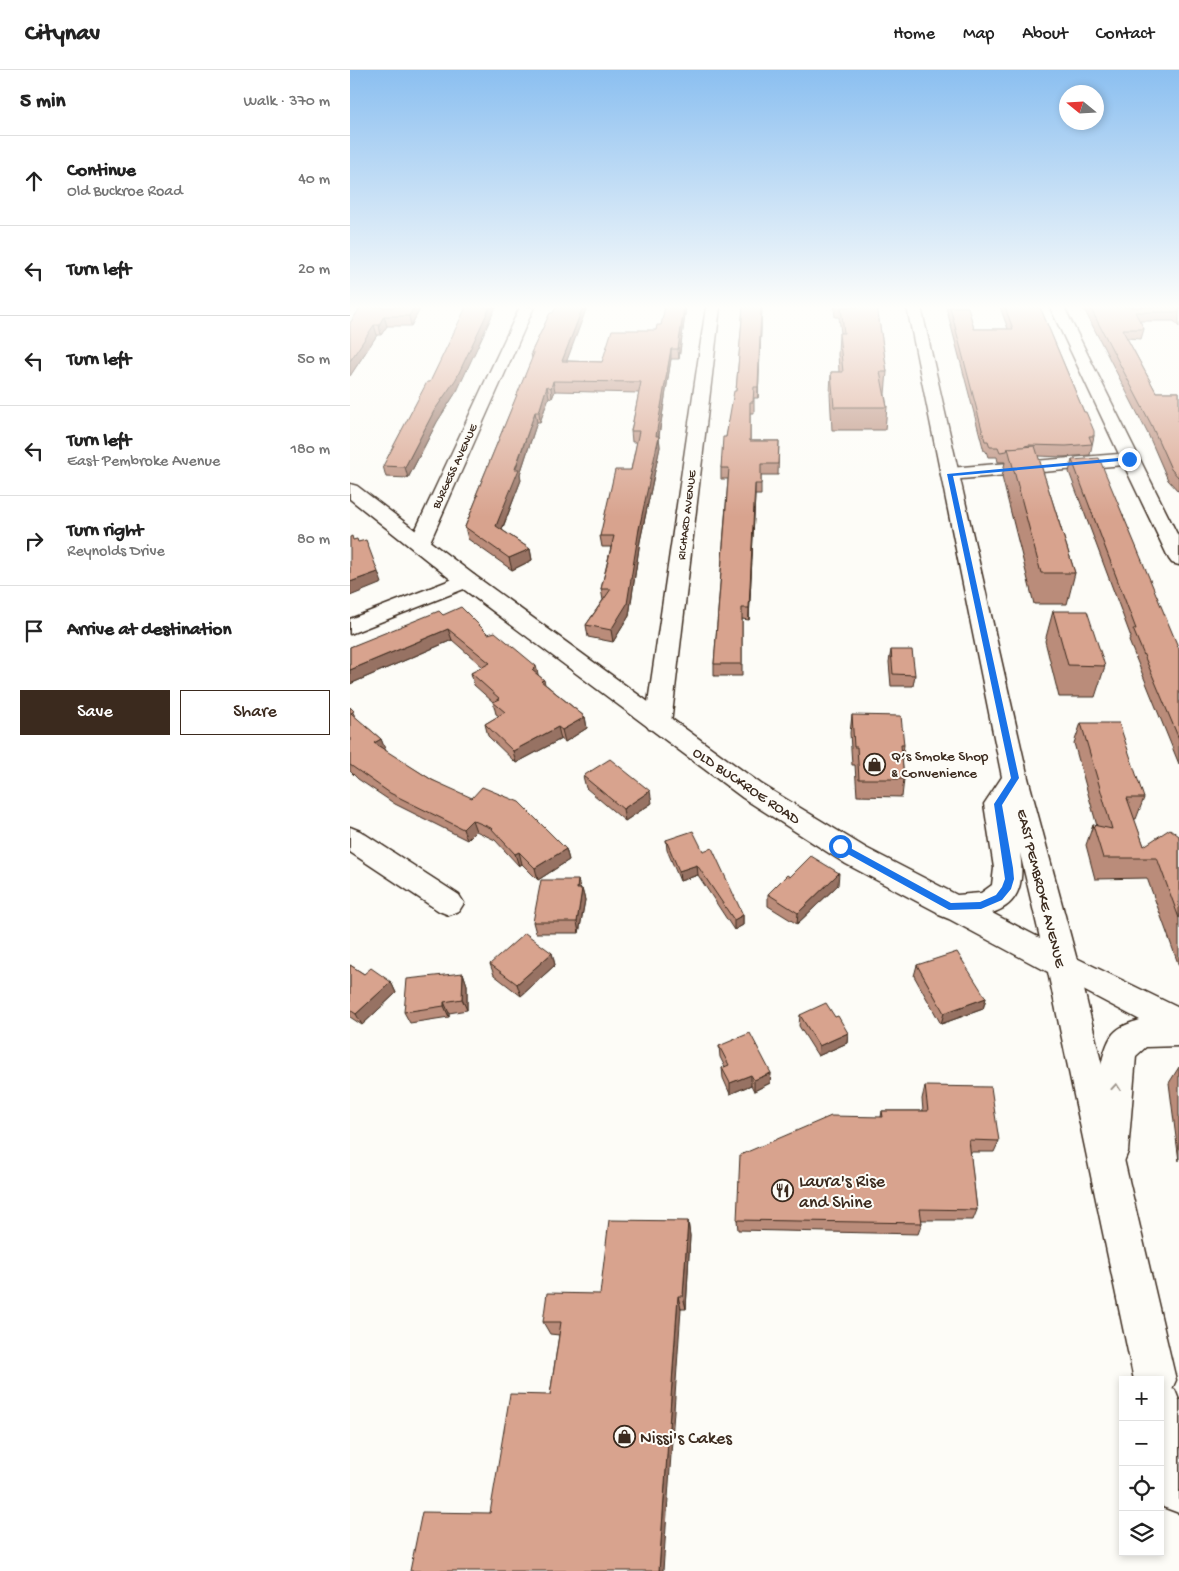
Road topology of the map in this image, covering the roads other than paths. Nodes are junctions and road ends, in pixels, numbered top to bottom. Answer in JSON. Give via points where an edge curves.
{"nodes":[{"id":1,"x":495,"y":377,"type":"edge"},
{"id":2,"x":704,"y":377,"type":"edge"},
{"id":3,"x":929,"y":377,"type":"edge"},
{"id":4,"x":1090,"y":377,"type":"edge"},
{"id":5,"x":1129,"y":459,"type":"junction"},
{"id":6,"x":950,"y":474,"type":"junction"},
{"id":7,"x":350,"y":490,"type":"edge"},
{"id":8,"x":1171,"y":521,"type":"edge"},
{"id":9,"x":419,"y":544,"type":"junction"},
{"id":10,"x":1179,"y":559,"type":"edge"},
{"id":11,"x":466,"y":580,"type":"junction"},
{"id":12,"x":350,"y":627,"type":"edge"},
{"id":13,"x":658,"y":723,"type":"junction"},
{"id":14,"x":1015,"y":778,"type":"junction"},
{"id":15,"x":350,"y":838,"type":"edge"},
{"id":16,"x":449,"y":903,"type":"dead end"},
{"id":17,"x":949,"y":907,"type":"junction"},
{"id":18,"x":1062,"y":964,"type":"junction"},
{"id":19,"x":1179,"y":1024,"type":"edge"},
{"id":20,"x":1179,"y":1031,"type":"edge"},
{"id":21,"x":1108,"y":1171,"type":"junction"},
{"id":22,"x":1154,"y":1376,"type":"edge"},
{"id":23,"x":1164,"y":1421,"type":"edge"},
{"id":24,"x":1179,"y":1491,"type":"edge"}],
"edges":[{"from":1,"to":9,"type":"street","name":"BURGESS AVENUE"},
{"from":2,"to":13,"type":"street","name":"RICHARD AVENUE"},
{"from":3,"to":6,"type":"street","name":"EAST PEMBROKE AVENUE"},
{"from":4,"to":5,"type":"street"},
{"from":5,"to":6,"type":"street"},
{"from":5,"to":8,"type":"street"},
{"from":6,"to":14,"type":"street","name":"EAST PEMBROKE AVENUE"},
{"from":7,"to":9,"type":"street","name":"OLD BUCKROE ROAD"},
{"from":8,"to":10,"type":"street"},
{"from":9,"to":11,"type":"street","name":"OLD BUCKROE ROAD"},
{"from":11,"to":12,"type":"street"},
{"from":11,"to":13,"type":"street","name":"OLD BUCKROE ROAD"},
{"from":13,"to":17,"type":"street","name":"OLD BUCKROE ROAD","via":[[752,791],[856,856]]},
{"from":14,"to":17,"type":"street","via":[[998,804],[1008,868],[1006,889],[999,898],[981,906]]},
{"from":14,"to":18,"type":"street","name":"EAST PEMBROKE AVENUE"},
{"from":15,"to":16,"type":"street"},
{"from":17,"to":18,"type":"street","name":"OLD BUCKROE ROAD"},
{"from":18,"to":19,"type":"street","name":"OLD BUCKROE ROAD"},
{"from":18,"to":21,"type":"street","name":"EAST PEMBROKE AVENUE"},
{"from":21,"to":20,"type":"street","one_way":true,"via":[[1119,1054],[1123,1046],[1143,1033]]},
{"from":21,"to":22,"type":"street","name":"EAST PEMBROKE AVENUE"},
{"from":23,"to":24,"type":"street"}]}
